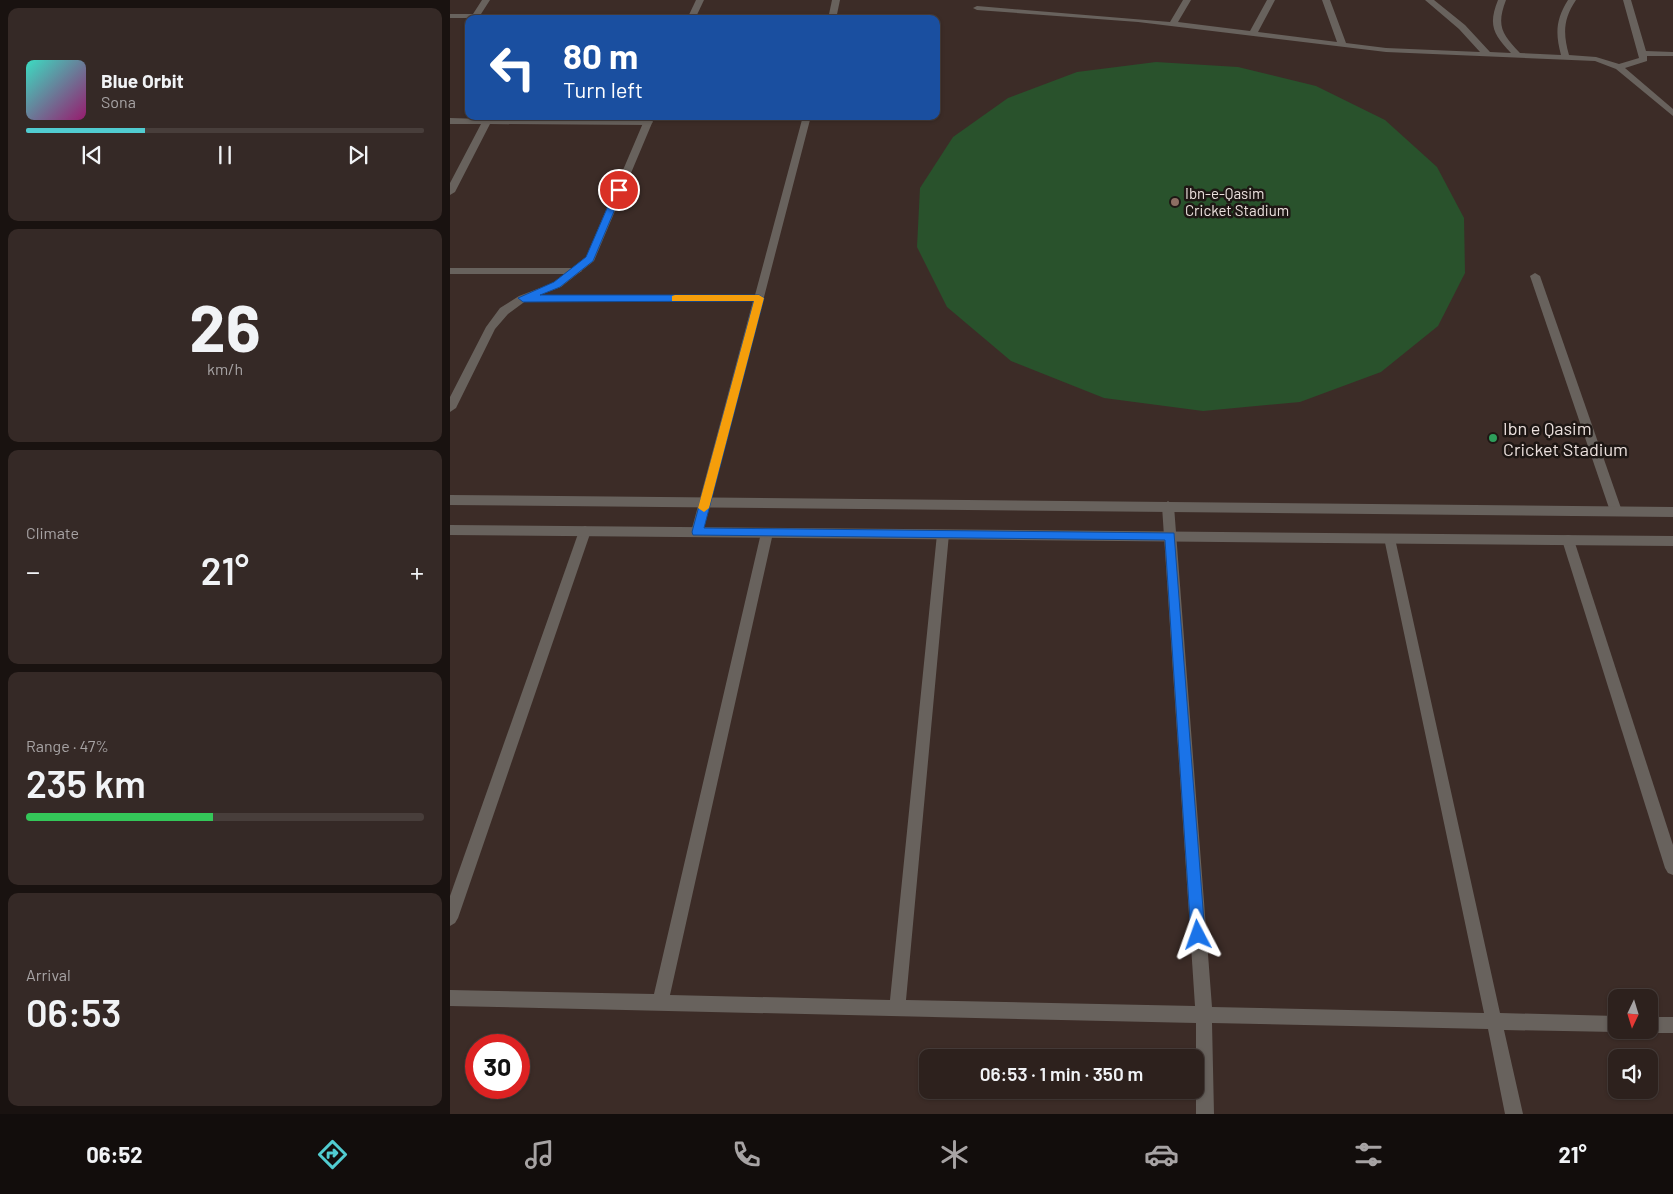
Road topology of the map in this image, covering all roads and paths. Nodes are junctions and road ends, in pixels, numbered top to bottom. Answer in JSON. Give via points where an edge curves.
{"nodes":[{"id":1,"x":486,"y":0,"type":"edge"},
{"id":2,"x":700,"y":0,"type":"edge"},
{"id":3,"x":836,"y":0,"type":"edge"},
{"id":4,"x":1188,"y":0,"type":"edge"},
{"id":5,"x":1271,"y":0,"type":"edge"},
{"id":6,"x":1326,"y":0,"type":"edge"},
{"id":7,"x":1429,"y":0,"type":"edge"},
{"id":8,"x":1502,"y":0,"type":"edge"},
{"id":9,"x":1572,"y":0,"type":"edge"},
{"id":10,"x":1627,"y":0,"type":"edge"},
{"id":11,"x":977,"y":8,"type":"dead end"},
{"id":12,"x":476,"y":15,"type":"edge"},
{"id":13,"x":692,"y":15,"type":"edge"},
{"id":14,"x":833,"y":15,"type":"edge"},
{"id":15,"x":450,"y":16,"type":"edge"},
{"id":16,"x":465,"y":16,"type":"edge"},
{"id":17,"x":1173,"y":24,"type":"junction"},
{"id":18,"x":1252,"y":35,"type":"junction"},
{"id":19,"x":1343,"y":46,"type":"junction"},
{"id":20,"x":1644,"y":53,"type":"junction"},
{"id":21,"x":1487,"y":54,"type":"junction"},
{"id":22,"x":1673,"y":54,"type":"edge"},
{"id":23,"x":1518,"y":56,"type":"junction"},
{"id":24,"x":1566,"y":58,"type":"junction"},
{"id":25,"x":1620,"y":67,"type":"junction"},
{"id":26,"x":1673,"y":113,"type":"edge"},
{"id":27,"x":470,"y":120,"type":"edge"},
{"id":28,"x":488,"y":120,"type":"edge"},
{"id":29,"x":650,"y":120,"type":"edge"},
{"id":30,"x":806,"y":120,"type":"edge"},
{"id":31,"x":450,"y":121,"type":"edge"},
{"id":32,"x":450,"y":192,"type":"edge"},
{"id":33,"x":577,"y":271,"type":"junction"},
{"id":34,"x":450,"y":272,"type":"edge"},
{"id":35,"x":1535,"y":276,"type":"dead end"},
{"id":36,"x":523,"y":298,"type":"junction"},
{"id":37,"x":759,"y":298,"type":"junction"},
{"id":38,"x":450,"y":408,"type":"edge"},
{"id":39,"x":450,"y":500,"type":"edge"},
{"id":40,"x":706,"y":501,"type":"junction"},
{"id":41,"x":1168,"y":506,"type":"junction"},
{"id":42,"x":1616,"y":511,"type":"junction"},
{"id":43,"x":1673,"y":512,"type":"edge"},
{"id":44,"x":450,"y":530,"type":"edge"},
{"id":45,"x":585,"y":531,"type":"junction"},
{"id":46,"x":697,"y":532,"type":"junction"},
{"id":47,"x":767,"y":533,"type":"junction"},
{"id":48,"x":943,"y":534,"type":"junction"},
{"id":49,"x":1170,"y":536,"type":"junction"},
{"id":50,"x":1390,"y":538,"type":"junction"},
{"id":51,"x":1568,"y":540,"type":"junction"},
{"id":52,"x":1673,"y":541,"type":"edge"},
{"id":53,"x":1673,"y":868,"type":"edge"},
{"id":54,"x":450,"y":918,"type":"edge"},
{"id":55,"x":450,"y":998,"type":"edge"},
{"id":56,"x":660,"y":1003,"type":"junction"},
{"id":57,"x":897,"y":1008,"type":"junction"},
{"id":58,"x":1204,"y":1014,"type":"junction"},
{"id":59,"x":1494,"y":1021,"type":"junction"},
{"id":60,"x":1608,"y":1024,"type":"edge"},
{"id":61,"x":1658,"y":1025,"type":"edge"},
{"id":62,"x":1673,"y":1025,"type":"edge"},
{"id":63,"x":1205,"y":1114,"type":"edge"},
{"id":64,"x":1514,"y":1114,"type":"edge"}],
"edges":[{"from":1,"to":12,"type":"street"},
{"from":2,"to":13,"type":"street"},
{"from":3,"to":14,"type":"street"},
{"from":4,"to":17,"type":"street"},
{"from":5,"to":18,"type":"street"},
{"from":6,"to":19,"type":"street"},
{"from":7,"to":21,"type":"street","via":[[1462,26]]},
{"from":8,"to":23,"type":"street","via":[[1495,14],[1495,24],[1498,34]]},
{"from":9,"to":24,"type":"street","via":[[1559,22],[1559,37]]},
{"from":10,"to":20,"type":"street"},
{"from":11,"to":17,"type":"street"},
{"from":15,"to":16,"type":"street"},
{"from":17,"to":18,"type":"street"},
{"from":18,"to":19,"type":"street"},
{"from":19,"to":21,"type":"street"},
{"from":20,"to":22,"type":"street"},
{"from":20,"to":25,"type":"street","via":[[1641,62]]},
{"from":21,"to":23,"type":"street"},
{"from":23,"to":24,"type":"street"},
{"from":24,"to":25,"type":"street","via":[[1596,59]]},
{"from":25,"to":26,"type":"street"},
{"from":27,"to":31,"type":"street"},
{"from":28,"to":32,"type":"street"},
{"from":29,"to":33,"type":"street","via":[[590,259]]},
{"from":30,"to":37,"type":"street"},
{"from":33,"to":34,"type":"street"},
{"from":33,"to":36,"type":"street","via":[[557,285]]},
{"from":35,"to":42,"type":"street"},
{"from":36,"to":37,"type":"street"},
{"from":36,"to":38,"type":"street","via":[[504,311],[491,327]]},
{"from":37,"to":40,"type":"street"},
{"from":39,"to":40,"type":"street"},
{"from":40,"to":41,"type":"street"},
{"from":40,"to":46,"type":"street"},
{"from":41,"to":42,"type":"street"},
{"from":41,"to":49,"type":"street"},
{"from":42,"to":43,"type":"street"},
{"from":44,"to":45,"type":"street"},
{"from":45,"to":46,"type":"street"},
{"from":45,"to":54,"type":"street"},
{"from":46,"to":47,"type":"street"},
{"from":47,"to":48,"type":"street"},
{"from":47,"to":56,"type":"street"},
{"from":48,"to":49,"type":"street"},
{"from":48,"to":57,"type":"street"},
{"from":49,"to":50,"type":"street"},
{"from":49,"to":58,"type":"street"},
{"from":50,"to":51,"type":"street"},
{"from":50,"to":59,"type":"street"},
{"from":51,"to":52,"type":"street"},
{"from":51,"to":53,"type":"street"},
{"from":55,"to":56,"type":"street"},
{"from":56,"to":57,"type":"street"},
{"from":57,"to":58,"type":"street"},
{"from":58,"to":59,"type":"street"},
{"from":58,"to":63,"type":"street"},
{"from":59,"to":60,"type":"street"},
{"from":59,"to":64,"type":"street"},
{"from":61,"to":62,"type":"street"}]}
